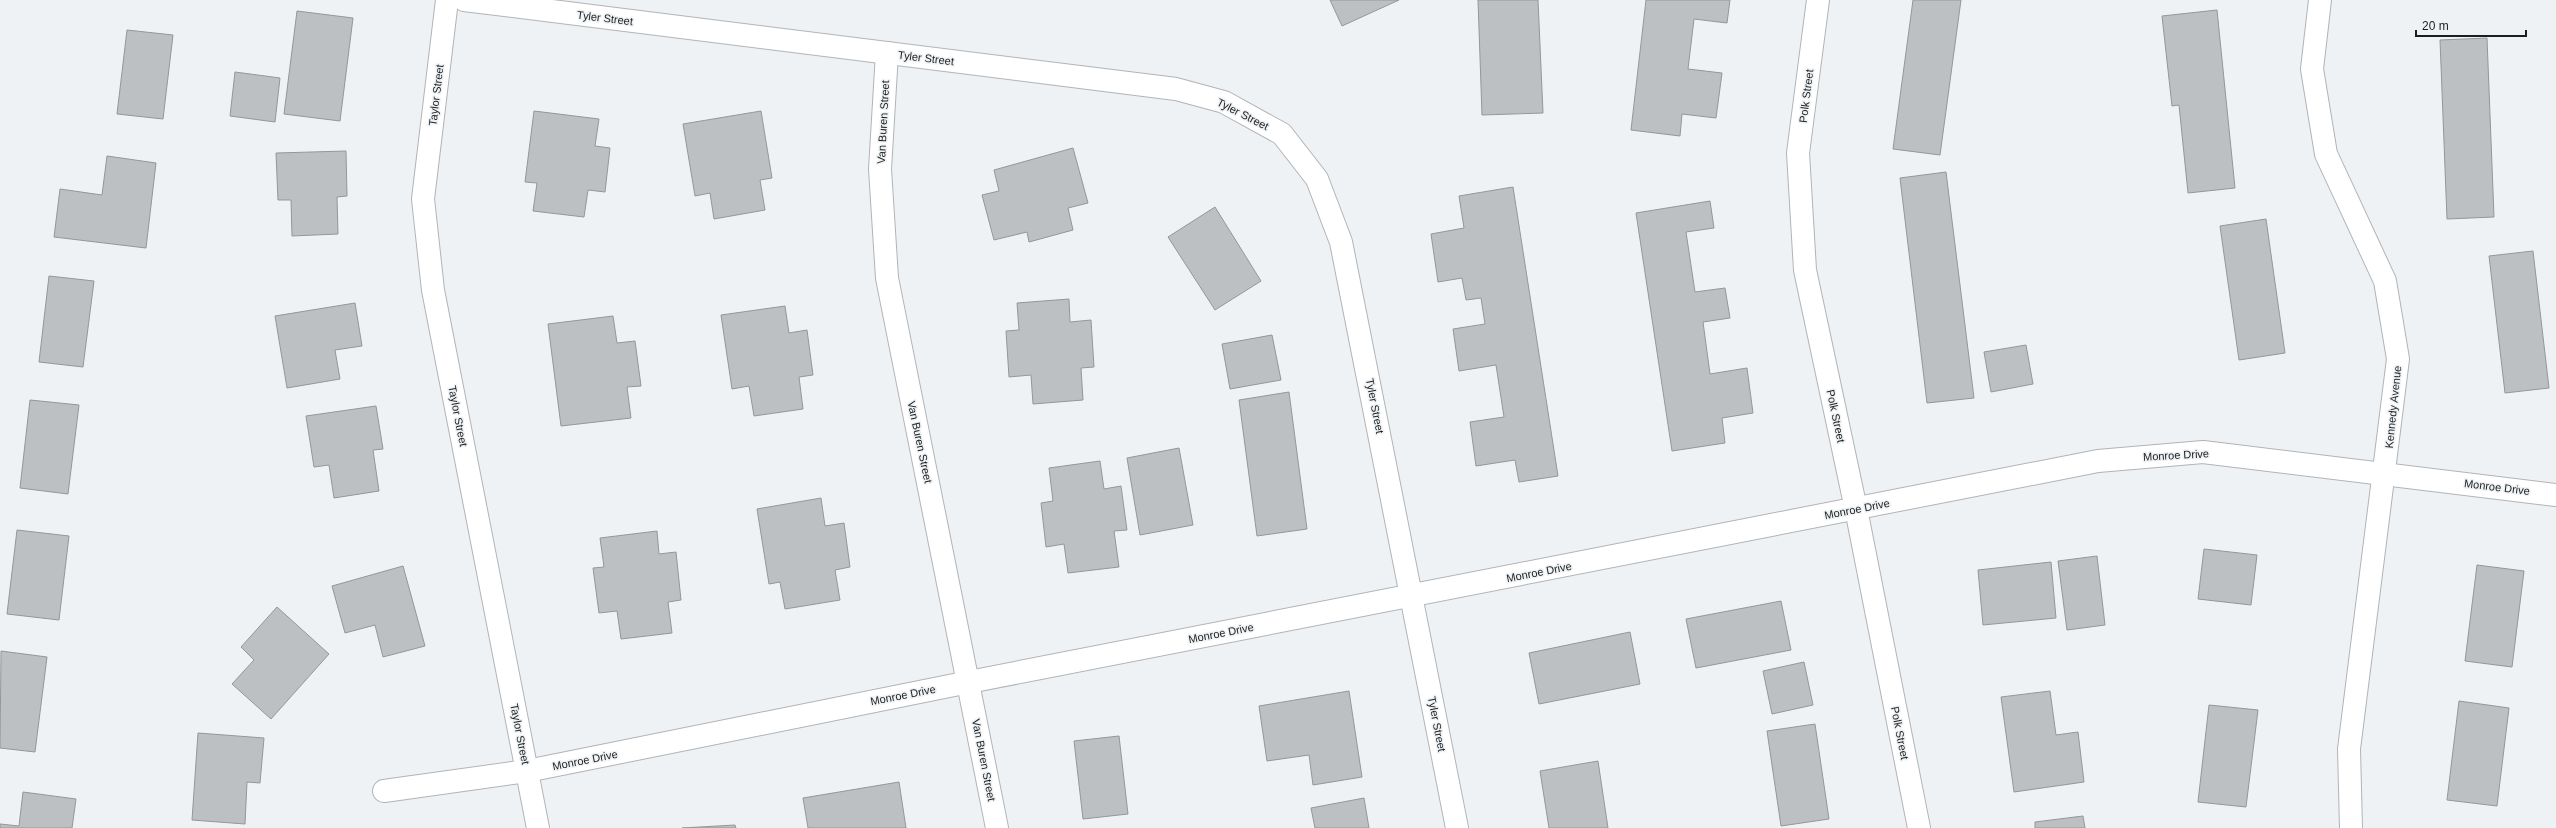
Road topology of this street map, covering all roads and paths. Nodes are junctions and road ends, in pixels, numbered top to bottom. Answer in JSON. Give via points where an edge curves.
{"nodes":[{"id":1,"x":447,"y":0,"type":"edge"},
{"id":2,"x":464,"y":0,"type":"edge"},
{"id":3,"x":1818,"y":0,"type":"edge"},
{"id":4,"x":2320,"y":0,"type":"edge"},
{"id":5,"x":887,"y":53,"type":"junction"},
{"id":6,"x":2386,"y":473,"type":"junction"},
{"id":7,"x":2556,"y":495,"type":"edge"},
{"id":8,"x":1856,"y":509,"type":"junction"},
{"id":9,"x":1413,"y":596,"type":"junction"},
{"id":10,"x":969,"y":682,"type":"junction"},
{"id":11,"x":527,"y":771,"type":"junction"},
{"id":12,"x":384,"y":791,"type":"dead end"},
{"id":13,"x":538,"y":828,"type":"edge"},
{"id":14,"x":997,"y":828,"type":"edge"},
{"id":15,"x":1458,"y":828,"type":"edge"},
{"id":16,"x":1919,"y":828,"type":"edge"},
{"id":17,"x":2351,"y":828,"type":"edge"}],
"edges":[{"from":1,"to":11,"type":"street","name":"Taylor Street","via":[[423,200],[434,290]]},
{"from":2,"to":5,"type":"street","name":"Tyler Street"},
{"from":3,"to":8,"type":"street","name":"Polk Street","via":[[1798,153],[1805,270]]},
{"from":4,"to":6,"type":"street","name":"Kennedy Avenue","via":[[2312,69],[2326,154],[2385,281],[2398,359]]},
{"from":5,"to":9,"type":"street","name":"Tyler Street","via":[[1176,89],[1224,102],[1282,134],[1317,179],[1341,242]]},
{"from":5,"to":10,"type":"street","name":"Van Buren Street","via":[[880,169],[886,278]]},
{"from":6,"to":7,"type":"street","name":"Monroe Drive"},
{"from":6,"to":8,"type":"street","name":"Monroe Drive","via":[[2203,452],[2098,461]]},
{"from":6,"to":17,"type":"street","name":"Kennedy Avenue","via":[[2349,749]]},
{"from":8,"to":9,"type":"street","name":"Monroe Drive"},
{"from":8,"to":16,"type":"street","name":"Polk Street"},
{"from":9,"to":10,"type":"street","name":"Monroe Drive"},
{"from":9,"to":15,"type":"street","name":"Tyler Street"},
{"from":10,"to":11,"type":"street","name":"Monroe Drive"},
{"from":10,"to":14,"type":"street","name":"Van Buren Street"},
{"from":11,"to":12,"type":"street","name":"Monroe Drive"},
{"from":11,"to":13,"type":"street","name":"Taylor Street"}]}
